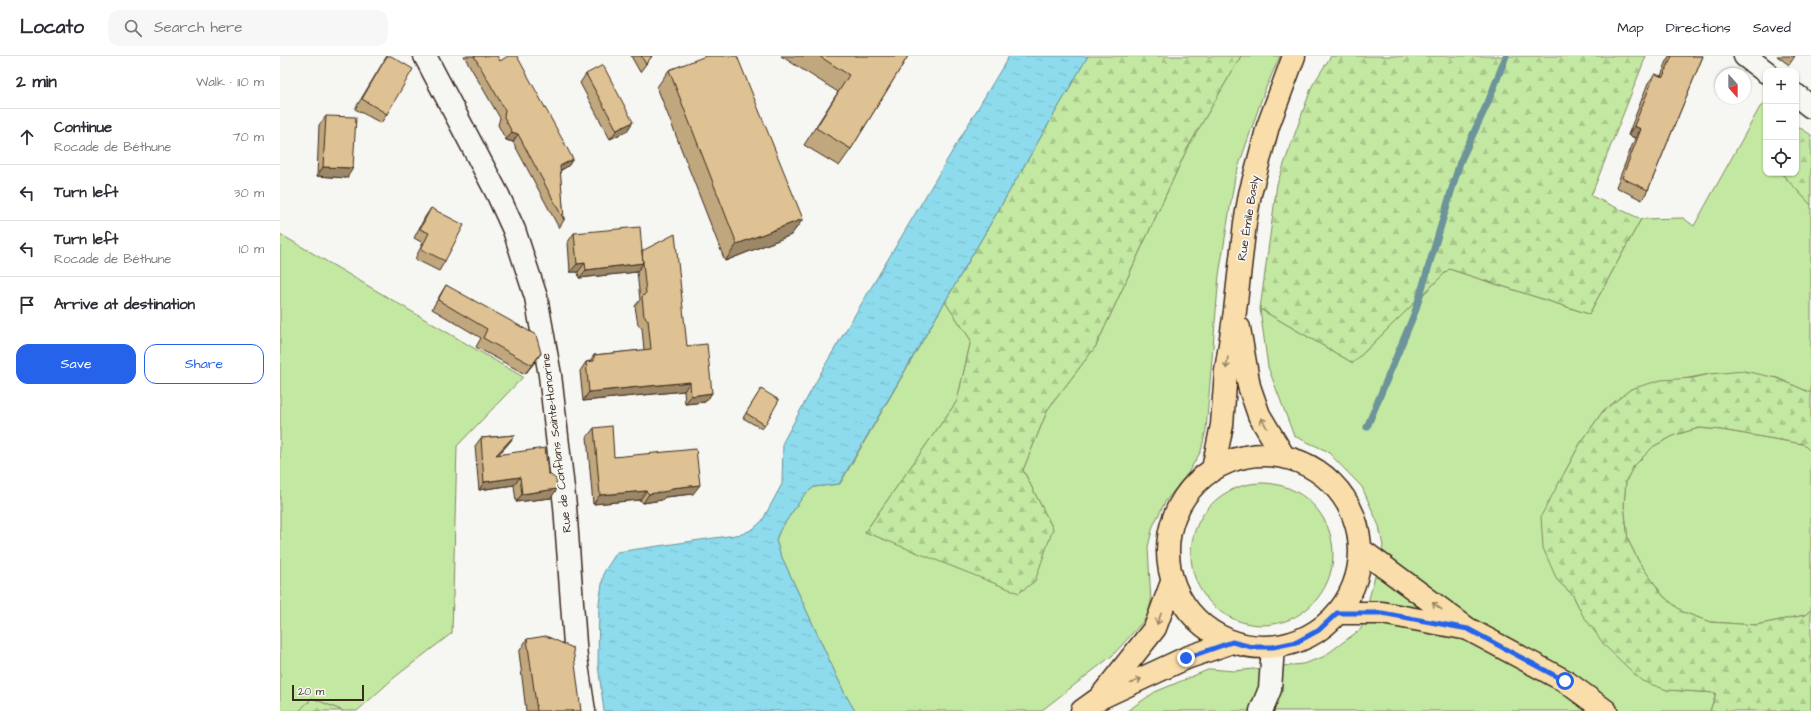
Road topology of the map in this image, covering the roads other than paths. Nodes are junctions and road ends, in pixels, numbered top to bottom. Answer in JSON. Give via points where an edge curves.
{"nodes":[{"id":1,"x":425,"y":56,"type":"edge"},
{"id":2,"x":1294,"y":56,"type":"edge"},
{"id":3,"x":1309,"y":56,"type":"edge"},
{"id":4,"x":1745,"y":56,"type":"edge"},
{"id":5,"x":1763,"y":70,"type":"edge"},
{"id":6,"x":1799,"y":97,"type":"edge"},
{"id":7,"x":1811,"y":107,"type":"edge"},
{"id":8,"x":1268,"y":126,"type":"junction"},
{"id":9,"x":1235,"y":311,"type":"junction"},
{"id":10,"x":1284,"y":457,"type":"junction"},
{"id":11,"x":1213,"y":469,"type":"junction"},
{"id":12,"x":1360,"y":549,"type":"junction"},
{"id":13,"x":1172,"y":582,"type":"junction"},
{"id":14,"x":1337,"y":613,"type":"junction"},
{"id":15,"x":1468,"y":629,"type":"junction"},
{"id":16,"x":1232,"y":642,"type":"junction"},
{"id":17,"x":1273,"y":647,"type":"junction"},
{"id":18,"x":1100,"y":698,"type":"junction"},
{"id":19,"x":584,"y":711,"type":"edge"},
{"id":20,"x":1082,"y":711,"type":"edge"},
{"id":21,"x":1261,"y":711,"type":"edge"},
{"id":22,"x":1606,"y":711,"type":"edge"}],
"edges":[{"from":1,"to":19,"type":"street","name":"Rue de Conflans Sainte-Honorine","via":[[498,195],[514,230],[536,297],[550,375],[565,506],[576,658]]},
{"from":2,"to":8,"type":"main road","name":"Rue Émile Basly"},
{"from":3,"to":8,"type":"main road","name":"Rue Émile Basly"},
{"from":4,"to":5,"type":"street"},
{"from":6,"to":7,"type":"street"},
{"from":8,"to":9,"type":"main road","name":"Rue Émile Basly","via":[[1250,194]]},
{"from":10,"to":9,"type":"main road","one_way":true,"via":[[1259,414],[1249,386]]},
{"from":9,"to":11,"type":"main road","name":"Rue Émile Basly","one_way":true,"via":[[1226,371],[1222,425]]},
{"from":10,"to":11,"type":"main road","via":[[1259,455],[1235,459]]},
{"from":10,"to":12,"type":"main road","via":[[1308,465],[1329,480],[1346,500],[1356,524]]},
{"from":11,"to":13,"type":"main road","via":[[1193,485],[1178,506],[1171,525],[1167,556]]},
{"from":12,"to":14,"type":"main road","via":[[1358,572],[1353,587]]},
{"from":15,"to":12,"type":"main road","one_way":true},
{"from":13,"to":16,"type":"main road","via":[[1185,608],[1206,629]]},
{"from":13,"to":18,"type":"main road","one_way":true,"via":[[1155,628]]},
{"from":14,"to":15,"type":"main road","via":[[1382,613]]},
{"from":14,"to":17,"type":"main road","via":[[1314,633],[1297,642]]},
{"from":15,"to":22,"type":"main road","via":[[1565,681]]},
{"from":16,"to":17,"type":"main road","via":[[1252,647]]},
{"from":18,"to":16,"type":"main road","one_way":true,"via":[[1186,658]]},
{"from":17,"to":21,"type":"street","via":[[1270,689]]},
{"from":18,"to":20,"type":"main road"}]}
